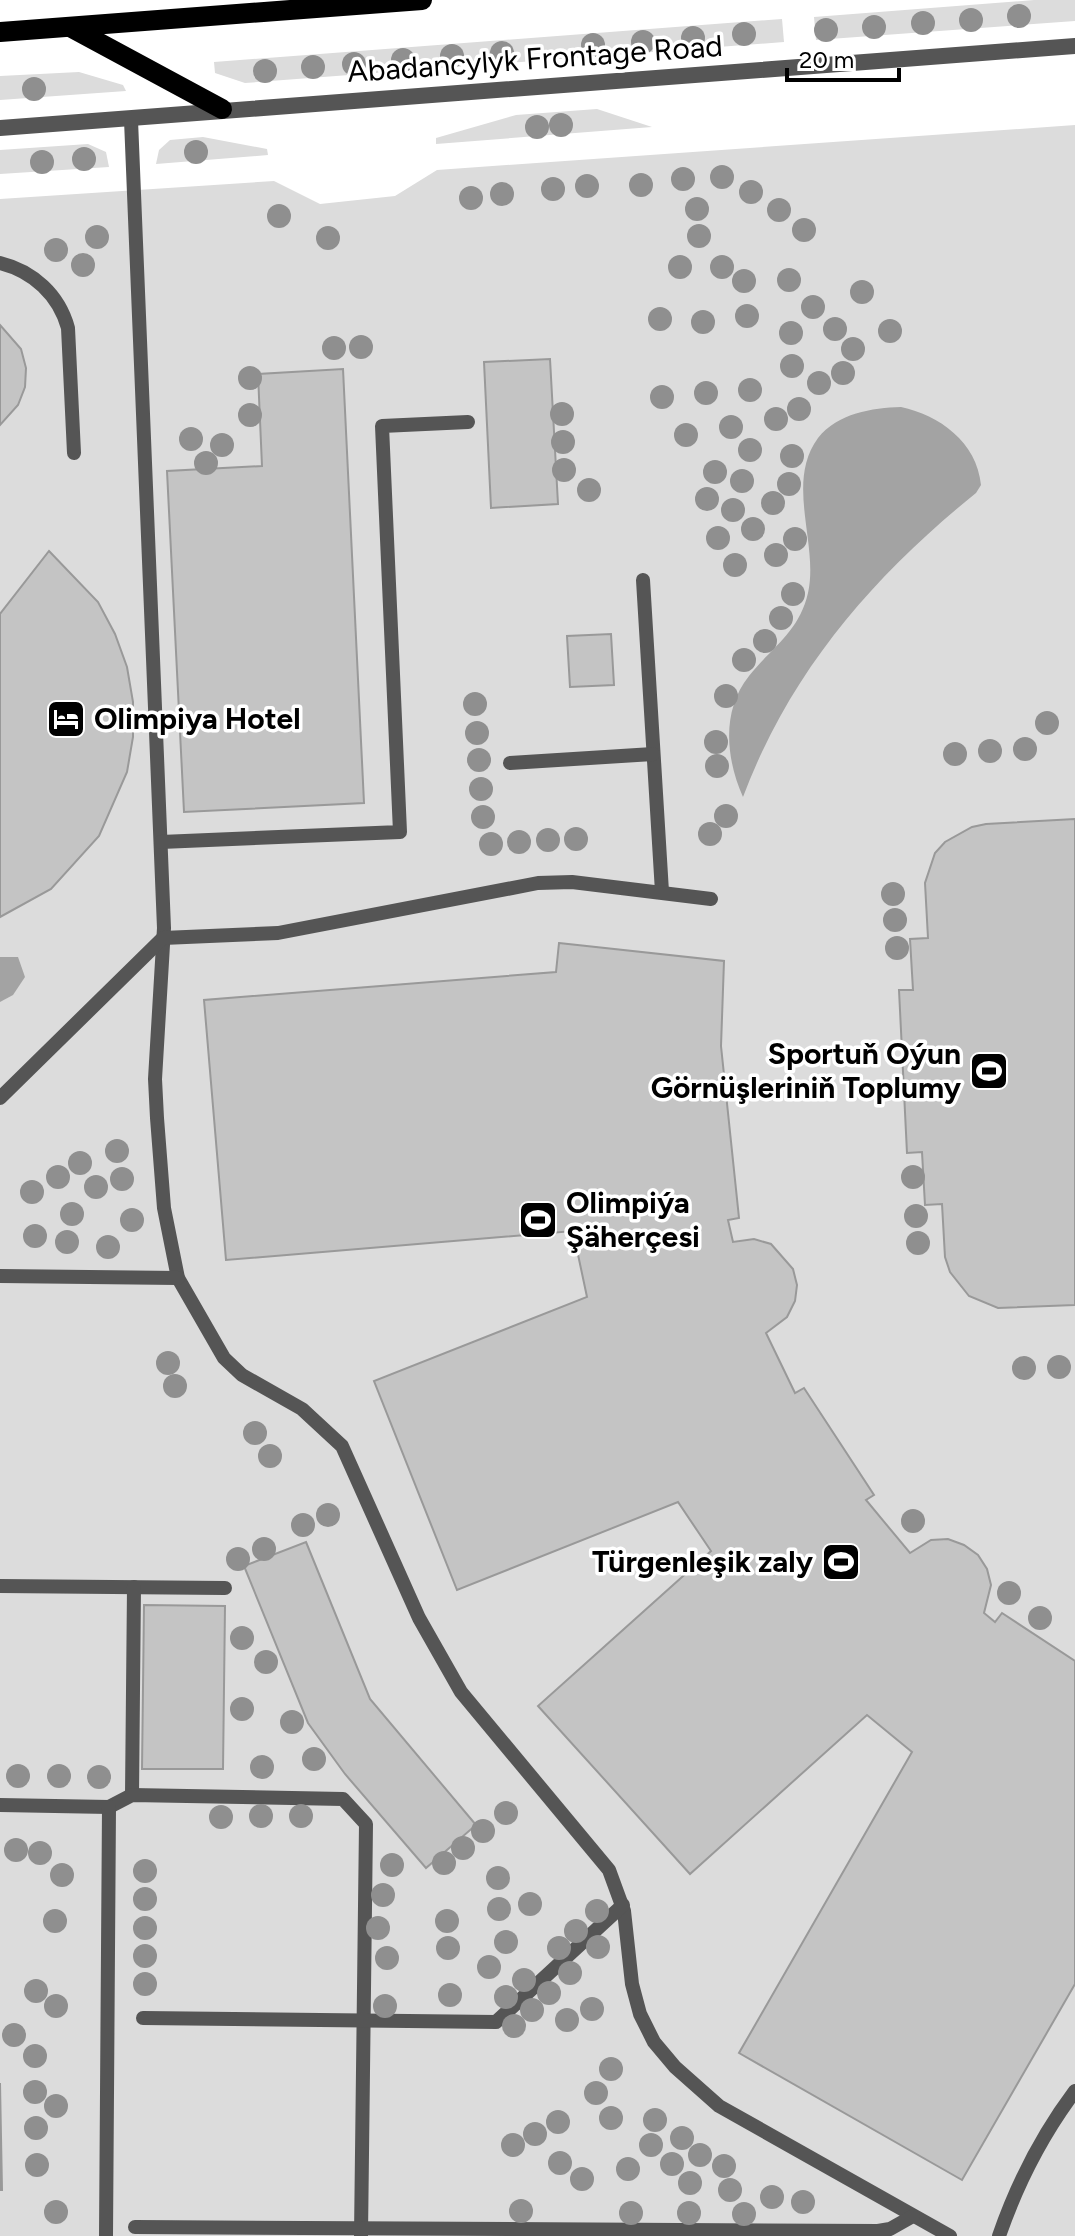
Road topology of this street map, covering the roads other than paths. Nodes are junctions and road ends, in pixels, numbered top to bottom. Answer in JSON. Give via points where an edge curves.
{"nodes":[{"id":1,"x":422,"y":0,"type":"edge"},
{"id":2,"x":70,"y":27,"type":"junction"},
{"id":3,"x":0,"y":32,"type":"edge"},
{"id":4,"x":1075,"y":46,"type":"edge"},
{"id":5,"x":222,"y":109,"type":"junction"},
{"id":6,"x":131,"y":120,"type":"junction"},
{"id":7,"x":0,"y":128,"type":"edge"},
{"id":8,"x":0,"y":263,"type":"edge"},
{"id":9,"x":468,"y":422,"type":"dead end"},
{"id":10,"x":74,"y":453,"type":"dead end"},
{"id":11,"x":643,"y":580,"type":"dead end"},
{"id":12,"x":653,"y":754,"type":"junction"},
{"id":13,"x":510,"y":763,"type":"dead end"},
{"id":14,"x":161,"y":842,"type":"junction"},
{"id":15,"x":662,"y":892,"type":"junction"},
{"id":16,"x":711,"y":899,"type":"dead end"},
{"id":17,"x":163,"y":938,"type":"junction"},
{"id":18,"x":0,"y":1098,"type":"edge"},
{"id":19,"x":0,"y":1276,"type":"edge"},
{"id":20,"x":178,"y":1278,"type":"junction"},
{"id":21,"x":0,"y":1586,"type":"edge"},
{"id":22,"x":134,"y":1587,"type":"junction"},
{"id":23,"x":225,"y":1588,"type":"dead end"},
{"id":24,"x":132,"y":1795,"type":"junction"},
{"id":25,"x":0,"y":1805,"type":"edge"},
{"id":26,"x":109,"y":1807,"type":"junction"},
{"id":27,"x":623,"y":1905,"type":"junction"},
{"id":28,"x":143,"y":2018,"type":"dead end"},
{"id":29,"x":364,"y":2021,"type":"junction"},
{"id":30,"x":1075,"y":2091,"type":"edge"},
{"id":31,"x":913,"y":2216,"type":"junction"},
{"id":32,"x":135,"y":2227,"type":"dead end"},
{"id":33,"x":362,"y":2232,"type":"edge"},
{"id":34,"x":106,"y":2236,"type":"edge"},
{"id":35,"x":950,"y":2236,"type":"edge"},
{"id":36,"x":999,"y":2236,"type":"edge"}],
"edges":[{"from":1,"to":2,"type":"main road"},
{"from":2,"to":3,"type":"main road"},
{"from":2,"to":5,"type":"main road"},
{"from":4,"to":5,"type":"street","name":"Abadancylyk Frontage Road"},
{"from":5,"to":6,"type":"street","name":"Abadancylyk Frontage Road"},
{"from":6,"to":7,"type":"street","name":"Abadancylyk Frontage Road"},
{"from":6,"to":14,"type":"lane"},
{"from":8,"to":10,"type":"lane","via":[[32,277],[53,294],[64,312]]},
{"from":9,"to":14,"type":"lane","via":[[382,426],[400,832]]},
{"from":11,"to":12,"type":"lane"},
{"from":12,"to":13,"type":"lane"},
{"from":12,"to":15,"type":"lane"},
{"from":14,"to":17,"type":"lane"},
{"from":15,"to":16,"type":"lane"},
{"from":15,"to":17,"type":"lane","via":[[538,883],[278,933]]},
{"from":17,"to":18,"type":"lane"},
{"from":17,"to":20,"type":"lane","via":[[157,1118],[164,1208]]},
{"from":19,"to":20,"type":"lane"},
{"from":20,"to":27,"type":"lane","via":[[224,1358],[242,1375],[302,1409],[342,1446],[436,1652],[488,1729],[596,1850]]},
{"from":21,"to":22,"type":"lane"},
{"from":22,"to":23,"type":"lane"},
{"from":22,"to":24,"type":"lane"},
{"from":24,"to":26,"type":"lane"},
{"from":24,"to":29,"type":"lane","via":[[343,1799],[366,1824]]},
{"from":25,"to":26,"type":"lane"},
{"from":26,"to":34,"type":"lane"},
{"from":27,"to":29,"type":"lane","via":[[496,2022]]},
{"from":27,"to":31,"type":"lane","via":[[640,2014],[675,2067],[719,2106]]},
{"from":28,"to":29,"type":"lane"},
{"from":29,"to":33,"type":"lane"},
{"from":30,"to":36,"type":"lane","via":[[1031,2162]]},
{"from":31,"to":33,"type":"lane","via":[[878,2231]]},
{"from":31,"to":35,"type":"lane"},
{"from":32,"to":33,"type":"lane"}]}
